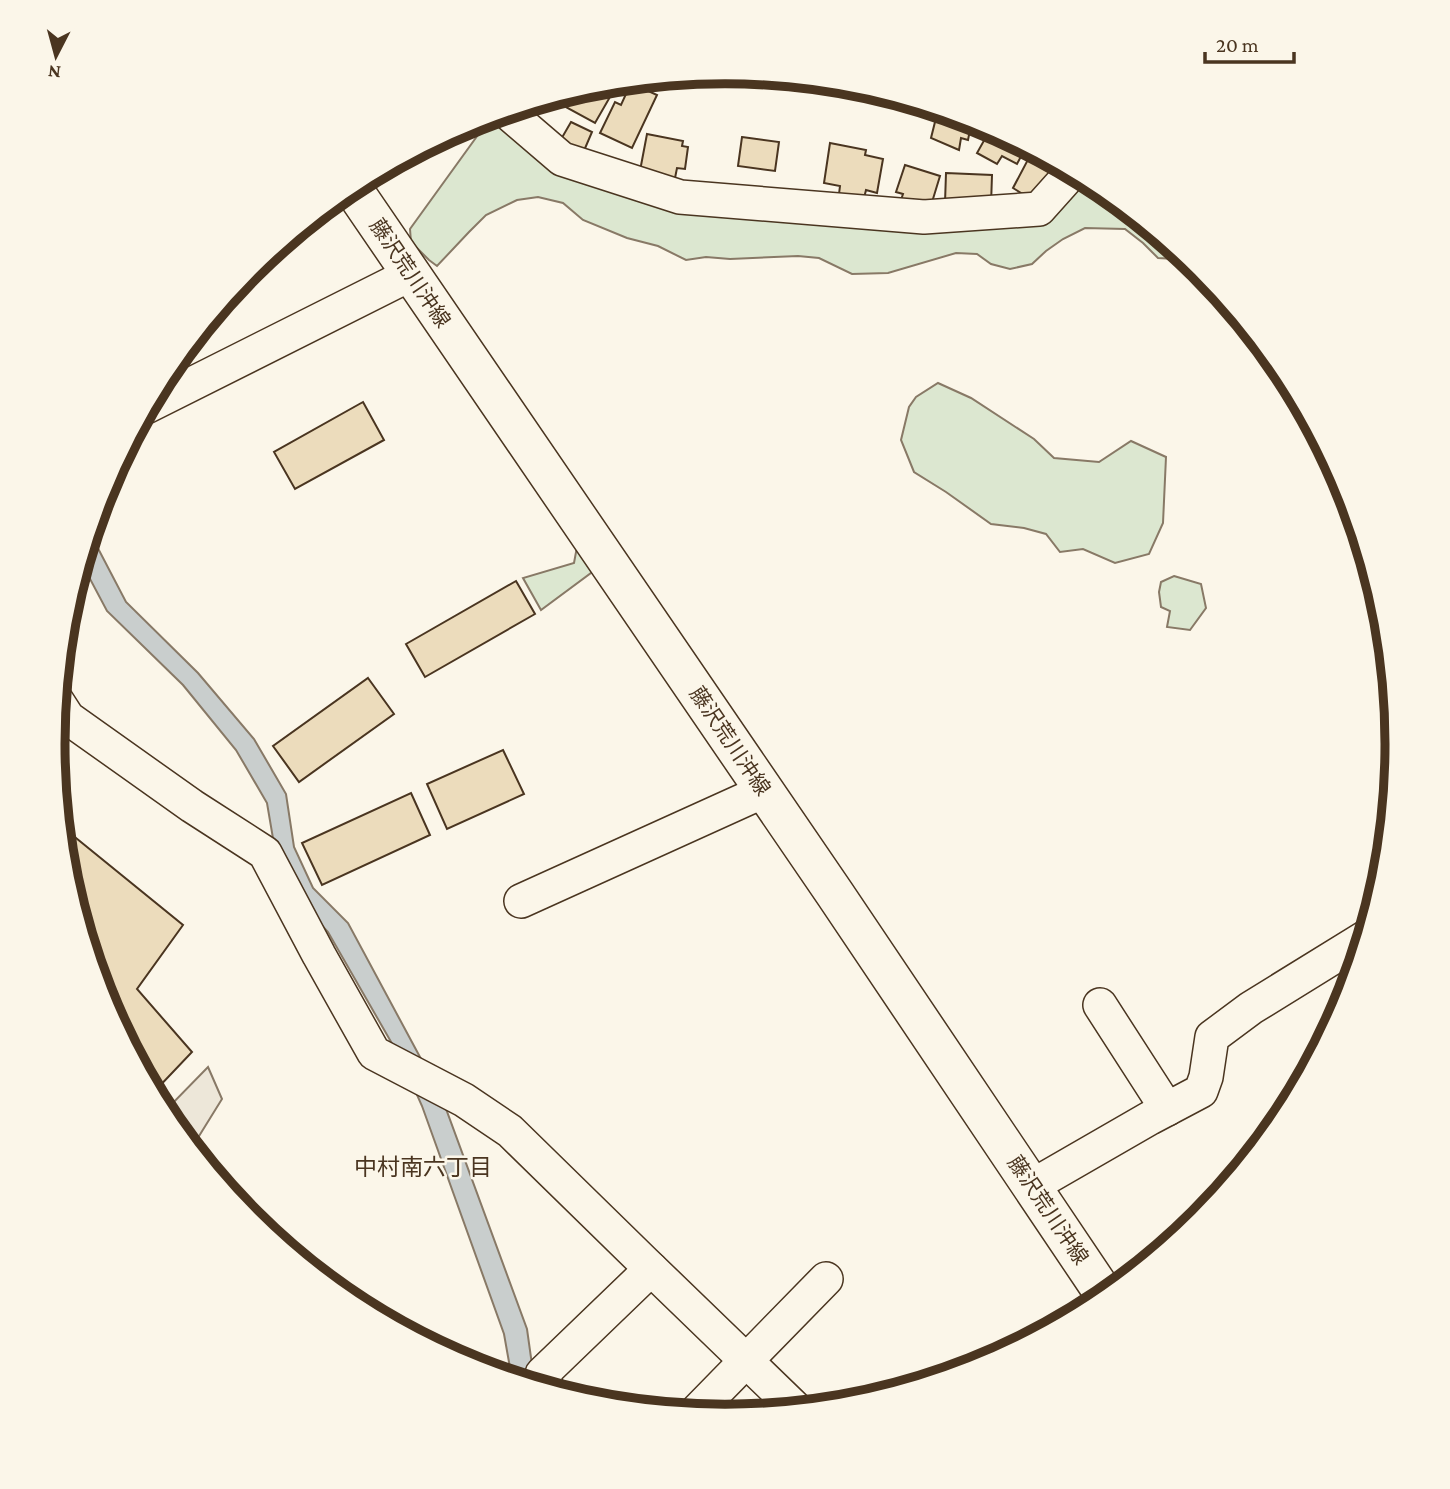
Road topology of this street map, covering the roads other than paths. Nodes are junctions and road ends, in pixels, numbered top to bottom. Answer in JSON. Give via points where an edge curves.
{"nodes":[{"id":1,"x":515,"y":118,"type":"edge"},
{"id":2,"x":1065,"y":179,"type":"edge"},
{"id":3,"x":358,"y":196,"type":"edge"},
{"id":4,"x":411,"y":274,"type":"junction"},
{"id":5,"x":163,"y":399,"type":"edge"},
{"id":6,"x":66,"y":713,"type":"edge"},
{"id":7,"x":764,"y":792,"type":"junction"},
{"id":8,"x":521,"y":901,"type":"dead end"},
{"id":9,"x":1354,"y":944,"type":"edge"},
{"id":10,"x":1100,"y":1005,"type":"dead end"},
{"id":11,"x":1167,"y":1109,"type":"junction"},
{"id":12,"x":1032,"y":1186,"type":"junction"},
{"id":13,"x":651,"y":1269,"type":"junction"},
{"id":14,"x":827,"y":1279,"type":"dead end"},
{"id":15,"x":1100,"y":1288,"type":"edge"},
{"id":16,"x":747,"y":1360,"type":"junction"},
{"id":17,"x":544,"y":1379,"type":"edge"},
{"id":18,"x":788,"y":1401,"type":"edge"},
{"id":19,"x":704,"y":1404,"type":"edge"}],
"edges":[{"from":1,"to":2,"type":"street","via":[[562,159],[680,198],[924,217],[1039,209]]},
{"from":3,"to":4,"type":"main road","name":"藤沢荒川沖線"},
{"from":4,"to":5,"type":"street"},
{"from":4,"to":7,"type":"main road","name":"藤沢荒川沖線"},
{"from":6,"to":13,"type":"street","via":[[191,806],[265,853],[374,1053],[510,1130]]},
{"from":7,"to":8,"type":"street"},
{"from":7,"to":12,"type":"main road","name":"藤沢荒川沖線"},
{"from":9,"to":11,"type":"street","via":[[1251,1007],[1212,1037],[1201,1091]]},
{"from":10,"to":11,"type":"street"},
{"from":11,"to":12,"type":"street"},
{"from":12,"to":15,"type":"main road","name":"藤沢荒川沖線"},
{"from":13,"to":16,"type":"street"},
{"from":13,"to":17,"type":"street","via":[[542,1374]]},
{"from":14,"to":16,"type":"street"},
{"from":16,"to":18,"type":"street"},
{"from":16,"to":19,"type":"street"}]}
